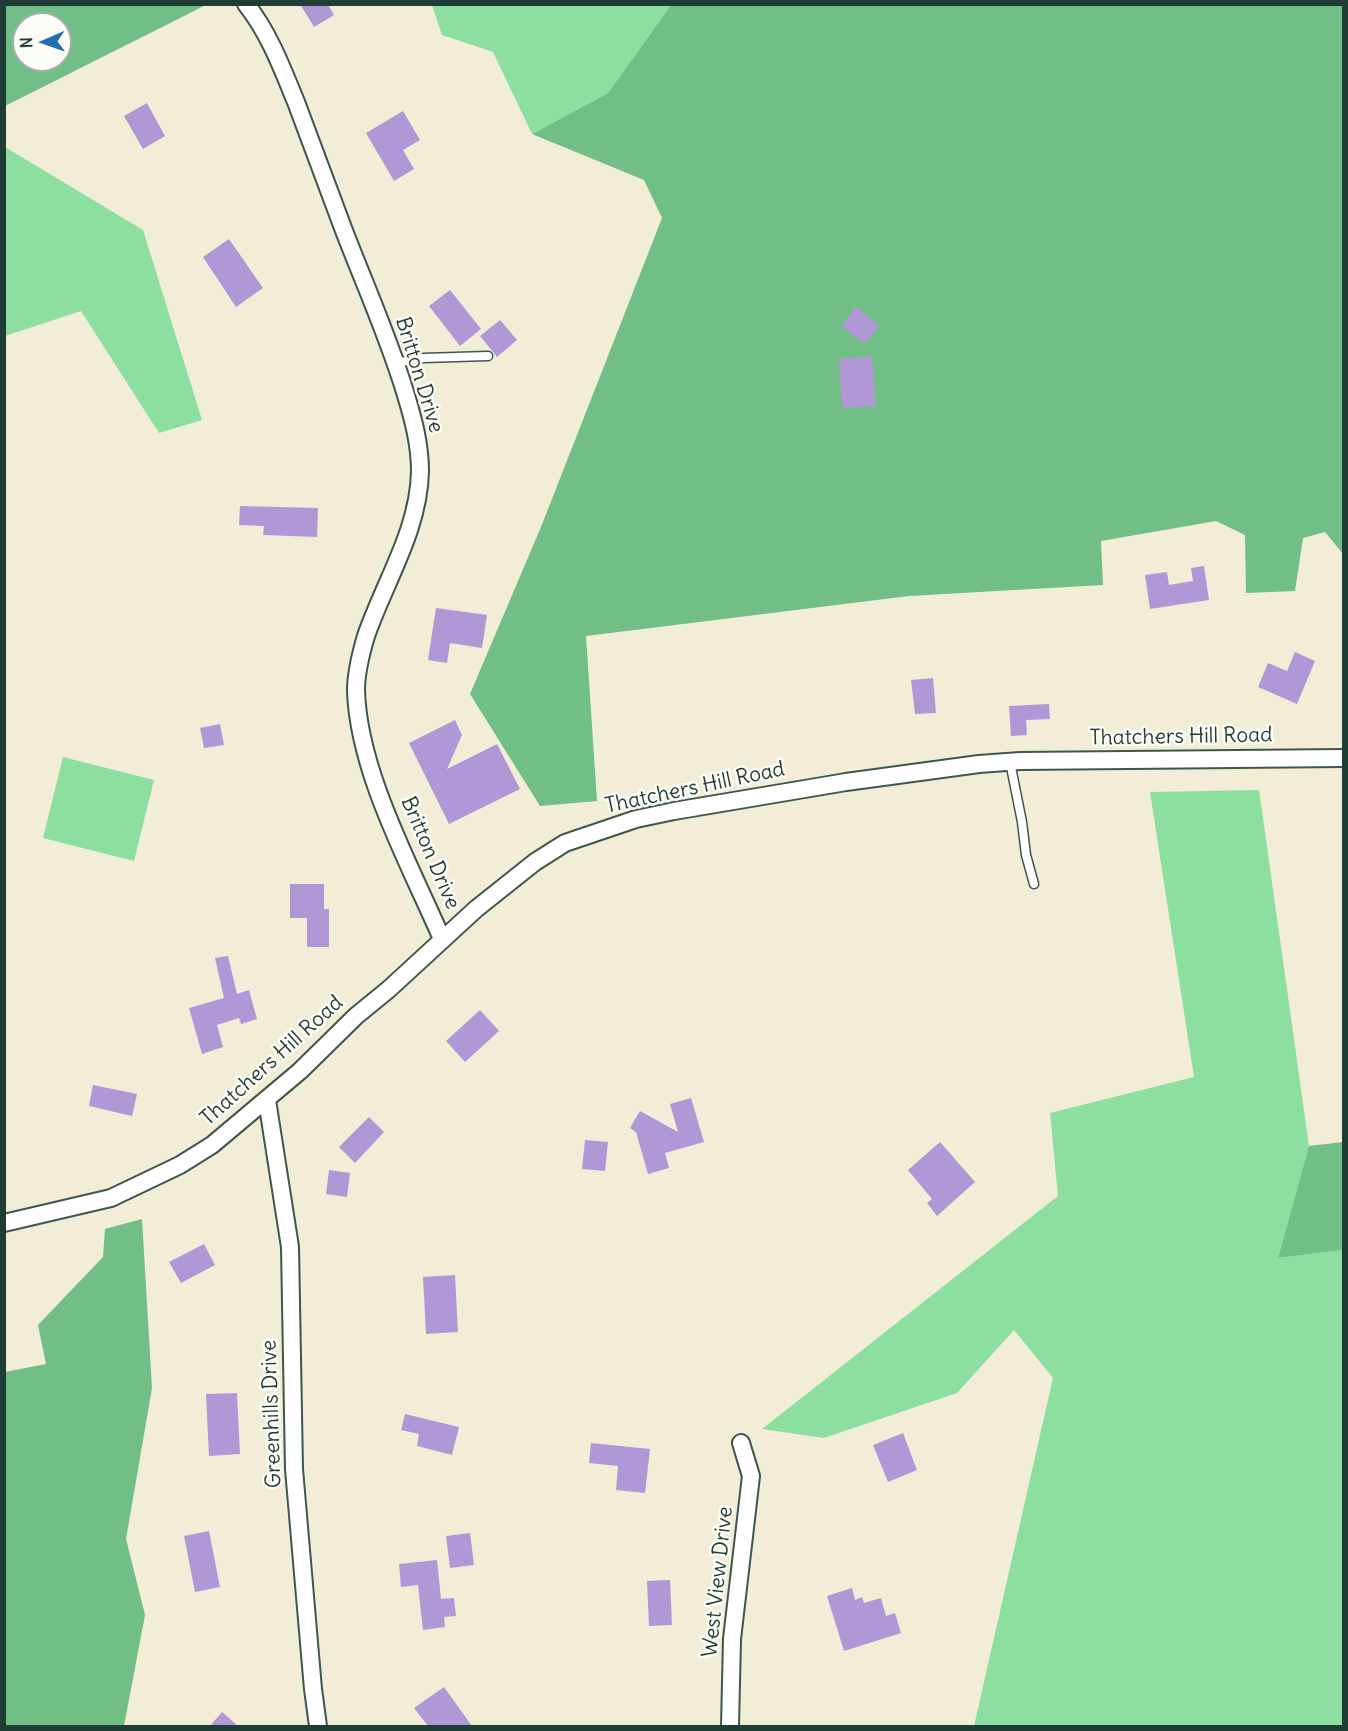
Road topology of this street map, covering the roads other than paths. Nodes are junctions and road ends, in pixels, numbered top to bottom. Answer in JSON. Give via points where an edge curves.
{"nodes":[{"id":1,"x":246,"y":4,"type":"edge"},
{"id":2,"x":488,"y":356,"type":"dead end"},
{"id":3,"x":396,"y":363,"type":"junction"},
{"id":4,"x":1344,"y":758,"type":"edge"},
{"id":5,"x":1010,"y":762,"type":"junction"},
{"id":6,"x":1034,"y":884,"type":"dead end"},
{"id":7,"x":442,"y":939,"type":"junction"},
{"id":8,"x":267,"y":1100,"type":"junction"},
{"id":9,"x":4,"y":1223,"type":"edge"},
{"id":10,"x":741,"y":1443,"type":"dead end"},
{"id":11,"x":318,"y":1726,"type":"edge"},
{"id":12,"x":730,"y":1726,"type":"edge"}],
"edges":[{"from":1,"to":3,"type":"street","name":"Britton Drive","via":[[258,19],[283,70]]},
{"from":2,"to":3,"type":"lane"},
{"from":3,"to":7,"type":"street","name":"Britton Drive","via":[[418,443],[417,500],[412,526],[359,661],[358,716],[373,775]]},
{"from":4,"to":5,"type":"street","name":"Thatchers Hill Road"},
{"from":5,"to":6,"type":"lane"},
{"from":5,"to":7,"type":"street","name":"Thatchers Hill Road","via":[[846,782],[674,811],[619,825],[566,843],[536,862]]},
{"from":7,"to":8,"type":"street","name":"Thatchers Hill Road"},
{"from":8,"to":9,"type":"street","name":"Thatchers Hill Road","via":[[212,1145],[147,1182],[111,1198]]},
{"from":8,"to":11,"type":"street","name":"Greenhills Drive","via":[[290,1247],[294,1469]]},
{"from":10,"to":12,"type":"street","name":"West View Drive","via":[[751,1476],[732,1639]]}]}
